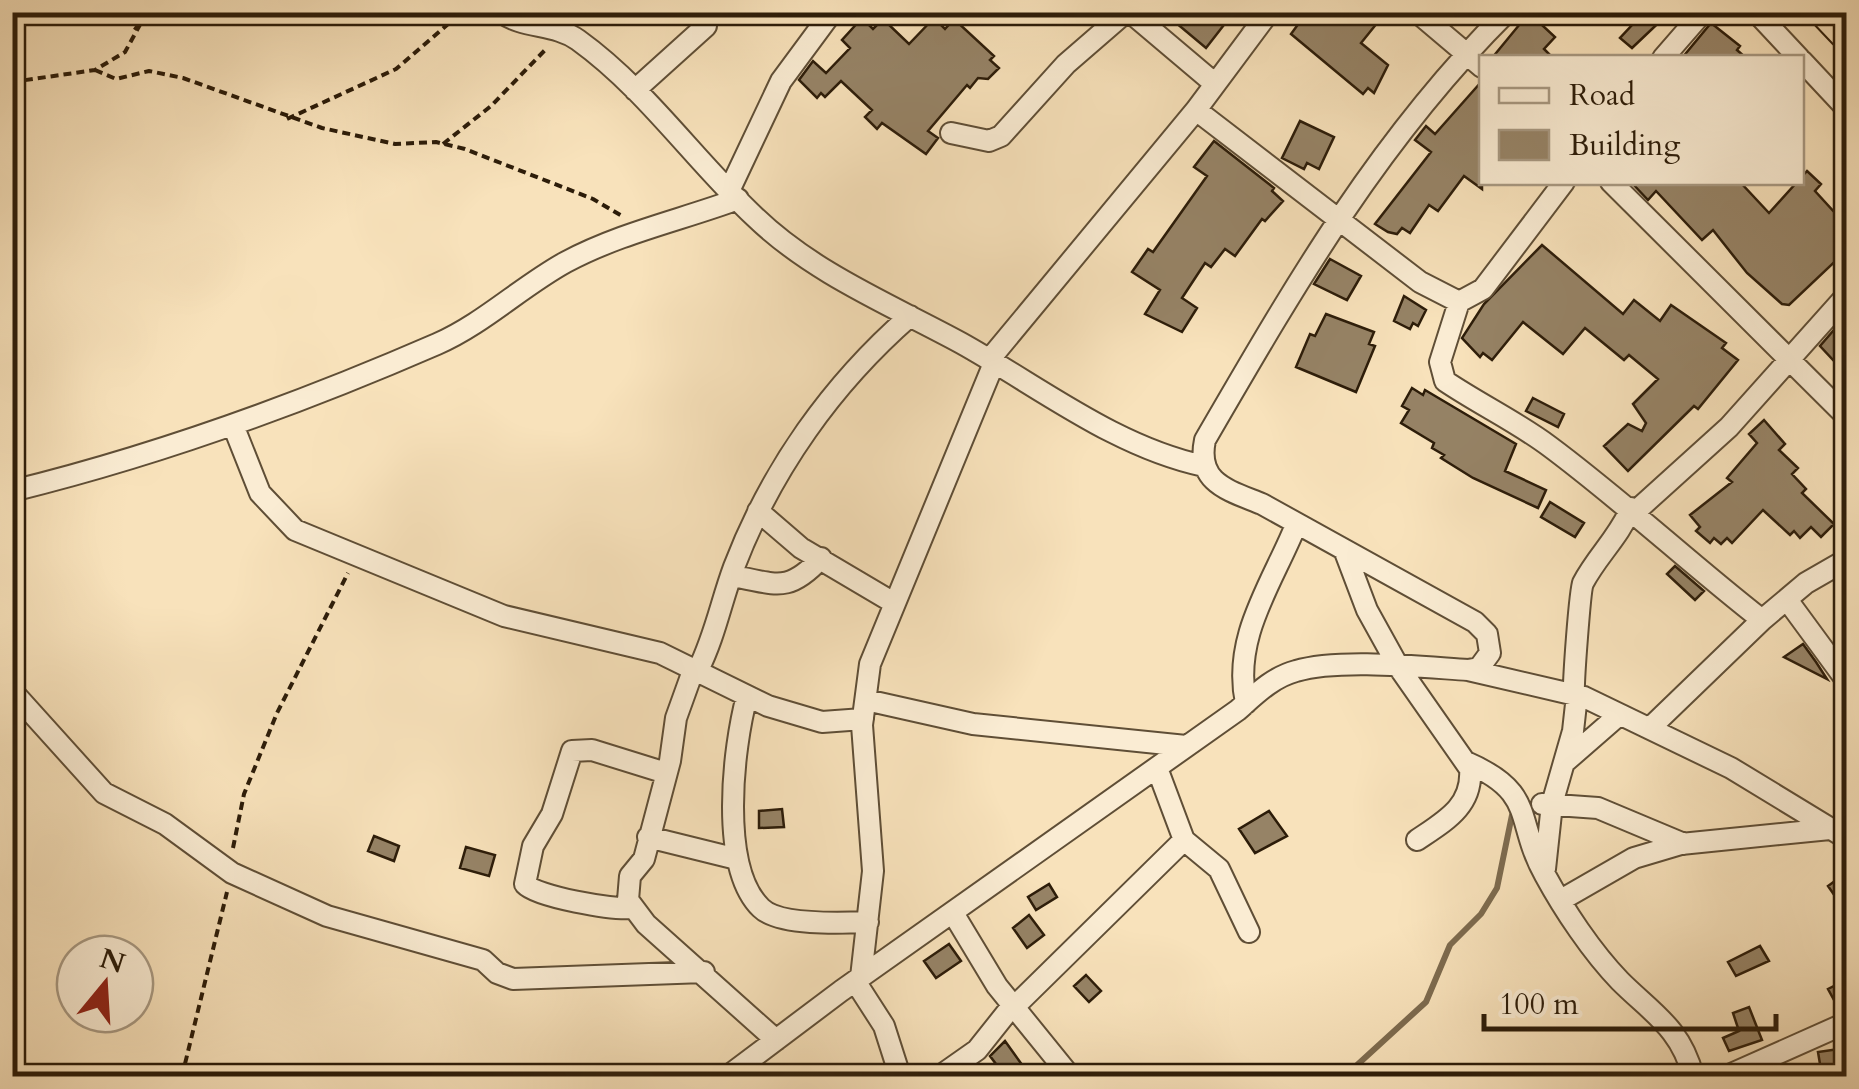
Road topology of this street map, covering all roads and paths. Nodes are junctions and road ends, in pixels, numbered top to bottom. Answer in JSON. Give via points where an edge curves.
{"nodes":[{"id":1,"x":112,"y":12,"type":"edge"},
{"id":2,"x":147,"y":12,"type":"edge"},
{"id":3,"x":462,"y":12,"type":"edge"},
{"id":4,"x":501,"y":12,"type":"edge"},
{"id":5,"x":832,"y":12,"type":"edge"},
{"id":6,"x":1128,"y":12,"type":"edge"},
{"id":7,"x":1269,"y":12,"type":"edge"},
{"id":8,"x":1417,"y":12,"type":"edge"},
{"id":9,"x":1507,"y":12,"type":"edge"},
{"id":10,"x":1703,"y":12,"type":"edge"},
{"id":11,"x":1756,"y":12,"type":"edge"},
{"id":12,"x":1828,"y":12,"type":"edge"},
{"id":13,"x":562,"y":23,"type":"edge"},
{"id":14,"x":706,"y":26,"type":"dead end"},
{"id":15,"x":137,"y":29,"type":"junction"},
{"id":16,"x":1846,"y":31,"type":"edge"},
{"id":17,"x":1665,"y":55,"type":"edge"},
{"id":18,"x":1796,"y":55,"type":"edge"},
{"id":19,"x":1474,"y":60,"type":"edge"},
{"id":20,"x":1804,"y":63,"type":"edge"},
{"id":21,"x":95,"y":70,"type":"junction"},
{"id":22,"x":12,"y":82,"type":"edge"},
{"id":23,"x":1214,"y":83,"type":"junction"},
{"id":24,"x":635,"y":90,"type":"junction"},
{"id":25,"x":1846,"y":108,"type":"edge"},
{"id":26,"x":1196,"y":110,"type":"junction"},
{"id":27,"x":287,"y":119,"type":"junction"},
{"id":28,"x":951,"y":132,"type":"dead end"},
{"id":29,"x":444,"y":144,"type":"junction"},
{"id":30,"x":1562,"y":185,"type":"edge"},
{"id":31,"x":1614,"y":185,"type":"edge"},
{"id":32,"x":734,"y":195,"type":"junction"},
{"id":33,"x":1338,"y":216,"type":"junction"},
{"id":34,"x":648,"y":227,"type":"junction"},
{"id":35,"x":1846,"y":296,"type":"edge"},
{"id":36,"x":1459,"y":302,"type":"junction"},
{"id":37,"x":910,"y":316,"type":"junction"},
{"id":38,"x":1790,"y":358,"type":"junction"},
{"id":39,"x":992,"y":361,"type":"junction"},
{"id":40,"x":1846,"y":416,"type":"edge"},
{"id":41,"x":233,"y":425,"type":"junction"},
{"id":42,"x":1204,"y":466,"type":"junction"},
{"id":43,"x":12,"y":491,"type":"edge"},
{"id":44,"x":1633,"y":510,"type":"junction"},
{"id":45,"x":758,"y":511,"type":"junction"},
{"id":46,"x":1296,"y":525,"type":"junction"},
{"id":47,"x":1344,"y":552,"type":"junction"},
{"id":48,"x":356,"y":558,"type":"junction"},
{"id":49,"x":820,"y":558,"type":"junction"},
{"id":50,"x":1846,"y":560,"type":"edge"},
{"id":51,"x":731,"y":576,"type":"junction"},
{"id":52,"x":1788,"y":600,"type":"junction"},
{"id":53,"x":894,"y":603,"type":"junction"},
{"id":54,"x":1762,"y":620,"type":"junction"},
{"id":55,"x":1398,"y":666,"type":"junction"},
{"id":56,"x":696,"y":669,"type":"junction"},
{"id":57,"x":1468,"y":670,"type":"junction"},
{"id":58,"x":1846,"y":680,"type":"edge"},
{"id":59,"x":12,"y":692,"type":"edge"},
{"id":60,"x":1575,"y":695,"type":"junction"},
{"id":61,"x":747,"y":696,"type":"junction"},
{"id":62,"x":1246,"y":703,"type":"junction"},
{"id":63,"x":864,"y":709,"type":"junction"},
{"id":64,"x":1619,"y":714,"type":"junction"},
{"id":65,"x":1650,"y":728,"type":"junction"},
{"id":66,"x":1186,"y":746,"type":"junction"},
{"id":67,"x":1466,"y":762,"type":"junction"},
{"id":68,"x":1565,"y":762,"type":"junction"},
{"id":69,"x":1157,"y":768,"type":"junction"},
{"id":70,"x":666,"y":773,"type":"junction"},
{"id":71,"x":1520,"y":802,"type":"junction"},
{"id":72,"x":1552,"y":804,"type":"junction"},
{"id":73,"x":1838,"y":833,"type":"edge"},
{"id":74,"x":648,"y":837,"type":"junction"},
{"id":75,"x":1184,"y":840,"type":"junction"},
{"id":76,"x":1417,"y":840,"type":"dead end"},
{"id":77,"x":1684,"y":844,"type":"junction"},
{"id":78,"x":737,"y":859,"type":"junction"},
{"id":79,"x":232,"y":873,"type":"junction"},
{"id":80,"x":1544,"y":874,"type":"junction"},
{"id":81,"x":1562,"y":900,"type":"junction"},
{"id":82,"x":632,"y":908,"type":"junction"},
{"id":83,"x":953,"y":913,"type":"junction"},
{"id":84,"x":868,"y":922,"type":"junction"},
{"id":85,"x":1249,"y":932,"type":"dead end"},
{"id":86,"x":704,"y":972,"type":"junction"},
{"id":87,"x":858,"y":979,"type":"junction"},
{"id":88,"x":1012,"y":1007,"type":"junction"},
{"id":89,"x":1846,"y":1023,"type":"edge"},
{"id":90,"x":776,"y":1040,"type":"junction"},
{"id":91,"x":737,"y":1074,"type":"edge"},
{"id":92,"x":903,"y":1074,"type":"edge"},
{"id":93,"x":1737,"y":1075,"type":"edge"},
{"id":94,"x":182,"y":1076,"type":"edge"},
{"id":95,"x":940,"y":1076,"type":"edge"},
{"id":96,"x":1070,"y":1076,"type":"edge"},
{"id":97,"x":1693,"y":1076,"type":"edge"}],
"edges":[{"from":1,"to":15,"type":"path"},
{"from":2,"to":15,"type":"path"},
{"from":3,"to":27,"type":"path","via":[[396,69]]},
{"from":4,"to":13,"type":"street","via":[[510,20]]},
{"from":5,"to":32,"type":"street","via":[[781,82]]},
{"from":6,"to":23,"type":"street"},
{"from":6,"to":28,"type":"street","via":[[1066,64],[1001,136],[989,141]]},
{"from":7,"to":23,"type":"street"},
{"from":8,"to":19,"type":"street"},
{"from":9,"to":19,"type":"street"},
{"from":10,"to":17,"type":"street"},
{"from":11,"to":18,"type":"street"},
{"from":12,"to":16,"type":"highway"},
{"from":13,"to":24,"type":"street"},
{"from":13,"to":29,"type":"path","via":[[491,106]]},
{"from":14,"to":24,"type":"street"},
{"from":15,"to":21,"type":"path","via":[[124,52]]},
{"from":19,"to":33,"type":"street","via":[[1436,84]]},
{"from":20,"to":25,"type":"street"},
{"from":21,"to":22,"type":"path"},
{"from":21,"to":27,"type":"path","via":[[116,79],[149,71],[183,78]]},
{"from":23,"to":26,"type":"street"},
{"from":24,"to":32,"type":"street"},
{"from":26,"to":33,"type":"street"},
{"from":26,"to":39,"type":"street"},
{"from":27,"to":29,"type":"path","via":[[395,144]]},
{"from":29,"to":34,"type":"path","via":[[593,199]]},
{"from":30,"to":36,"type":"street","via":[[1483,289]]},
{"from":31,"to":38,"type":"street"},
{"from":32,"to":34,"type":"street"},
{"from":32,"to":37,"type":"street","via":[[834,277]]},
{"from":33,"to":36,"type":"street","via":[[1420,282]]},
{"from":33,"to":42,"type":"street","via":[[1205,440]]},
{"from":34,"to":41,"type":"street","via":[[567,262],[440,343]]},
{"from":35,"to":38,"type":"street"},
{"from":36,"to":44,"type":"street","via":[[1440,362],[1445,381],[1545,442]]},
{"from":37,"to":39,"type":"street"},
{"from":37,"to":45,"type":"street","via":[[844,378]]},
{"from":38,"to":40,"type":"street"},
{"from":38,"to":44,"type":"street","via":[[1729,428]]},
{"from":39,"to":42,"type":"street","via":[[1120,436]]},
{"from":39,"to":53,"type":"street"},
{"from":41,"to":43,"type":"street","via":[[104,469]]},
{"from":41,"to":48,"type":"street","via":[[260,494],[295,530]]},
{"from":42,"to":46,"type":"street","via":[[1230,491]]},
{"from":44,"to":54,"type":"street"},
{"from":44,"to":60,"type":"street","via":[[1580,593]]},
{"from":45,"to":49,"type":"street"},
{"from":45,"to":51,"type":"street"},
{"from":46,"to":47,"type":"street"},
{"from":46,"to":62,"type":"street","via":[[1253,618],[1241,664]]},
{"from":47,"to":55,"type":"street"},
{"from":47,"to":57,"type":"street","via":[[1475,622],[1491,644],[1479,668]]},
{"from":48,"to":56,"type":"street","via":[[504,616],[660,652]]},
{"from":48,"to":79,"type":"path","via":[[310,642],[244,794]]},
{"from":49,"to":51,"type":"street","via":[[801,578],[784,584],[766,587]]},
{"from":49,"to":53,"type":"street"},
{"from":50,"to":52,"type":"street"},
{"from":51,"to":56,"type":"street"},
{"from":52,"to":54,"type":"street"},
{"from":52,"to":58,"type":"street"},
{"from":53,"to":63,"type":"street","via":[[870,664]]},
{"from":54,"to":65,"type":"street"},
{"from":55,"to":57,"type":"street"},
{"from":55,"to":62,"type":"street","via":[[1296,670]]},
{"from":55,"to":67,"type":"street"},
{"from":56,"to":61,"type":"street"},
{"from":56,"to":70,"type":"street","via":[[676,718]]},
{"from":57,"to":60,"type":"street"},
{"from":59,"to":79,"type":"street","via":[[104,793],[165,824]]},
{"from":60,"to":64,"type":"street"},
{"from":60,"to":68,"type":"street"},
{"from":61,"to":63,"type":"street","via":[[822,722]]},
{"from":61,"to":78,"type":"street","via":[[736,773]]},
{"from":62,"to":66,"type":"street"},
{"from":63,"to":66,"type":"street"},
{"from":63,"to":84,"type":"street","via":[[873,871]]},
{"from":64,"to":65,"type":"street"},
{"from":64,"to":68,"type":"street"},
{"from":65,"to":73,"type":"street"},
{"from":66,"to":69,"type":"street"},
{"from":67,"to":71,"type":"street","via":[[1504,783]]},
{"from":67,"to":76,"type":"street","via":[[1471,787],[1462,806]]},
{"from":68,"to":72,"type":"street"},
{"from":69,"to":75,"type":"street"},
{"from":69,"to":83,"type":"street"},
{"from":70,"to":74,"type":"street"},
{"from":70,"to":82,"type":"street","via":[[592,750],[572,751],[526,870],[525,884],[534,892]]},
{"from":71,"to":72,"type":"street"},
{"from":71,"to":80,"type":"street"},
{"from":72,"to":77,"type":"street","via":[[1598,808]]},
{"from":72,"to":80,"type":"street"},
{"from":73,"to":77,"type":"street"},
{"from":74,"to":78,"type":"street"},
{"from":74,"to":82,"type":"street","via":[[644,859],[630,876]]},
{"from":75,"to":85,"type":"street","via":[[1220,870]]},
{"from":75,"to":88,"type":"street"},
{"from":77,"to":81,"type":"street","via":[[1634,858]]},
{"from":78,"to":84,"type":"street","via":[[762,911],[814,922]]},
{"from":79,"to":86,"type":"street","via":[[327,916],[483,960],[512,979]]},
{"from":79,"to":94,"type":"path"},
{"from":80,"to":81,"type":"street"},
{"from":81,"to":97,"type":"street","via":[[1621,982],[1669,1024]]},
{"from":82,"to":86,"type":"street"},
{"from":83,"to":87,"type":"street"},
{"from":83,"to":88,"type":"street"},
{"from":84,"to":87,"type":"street"},
{"from":86,"to":90,"type":"street"},
{"from":87,"to":90,"type":"street"},
{"from":87,"to":92,"type":"street"},
{"from":88,"to":95,"type":"street","via":[[976,1050]]},
{"from":88,"to":96,"type":"street"},
{"from":89,"to":93,"type":"street"},
{"from":90,"to":91,"type":"street"}]}
